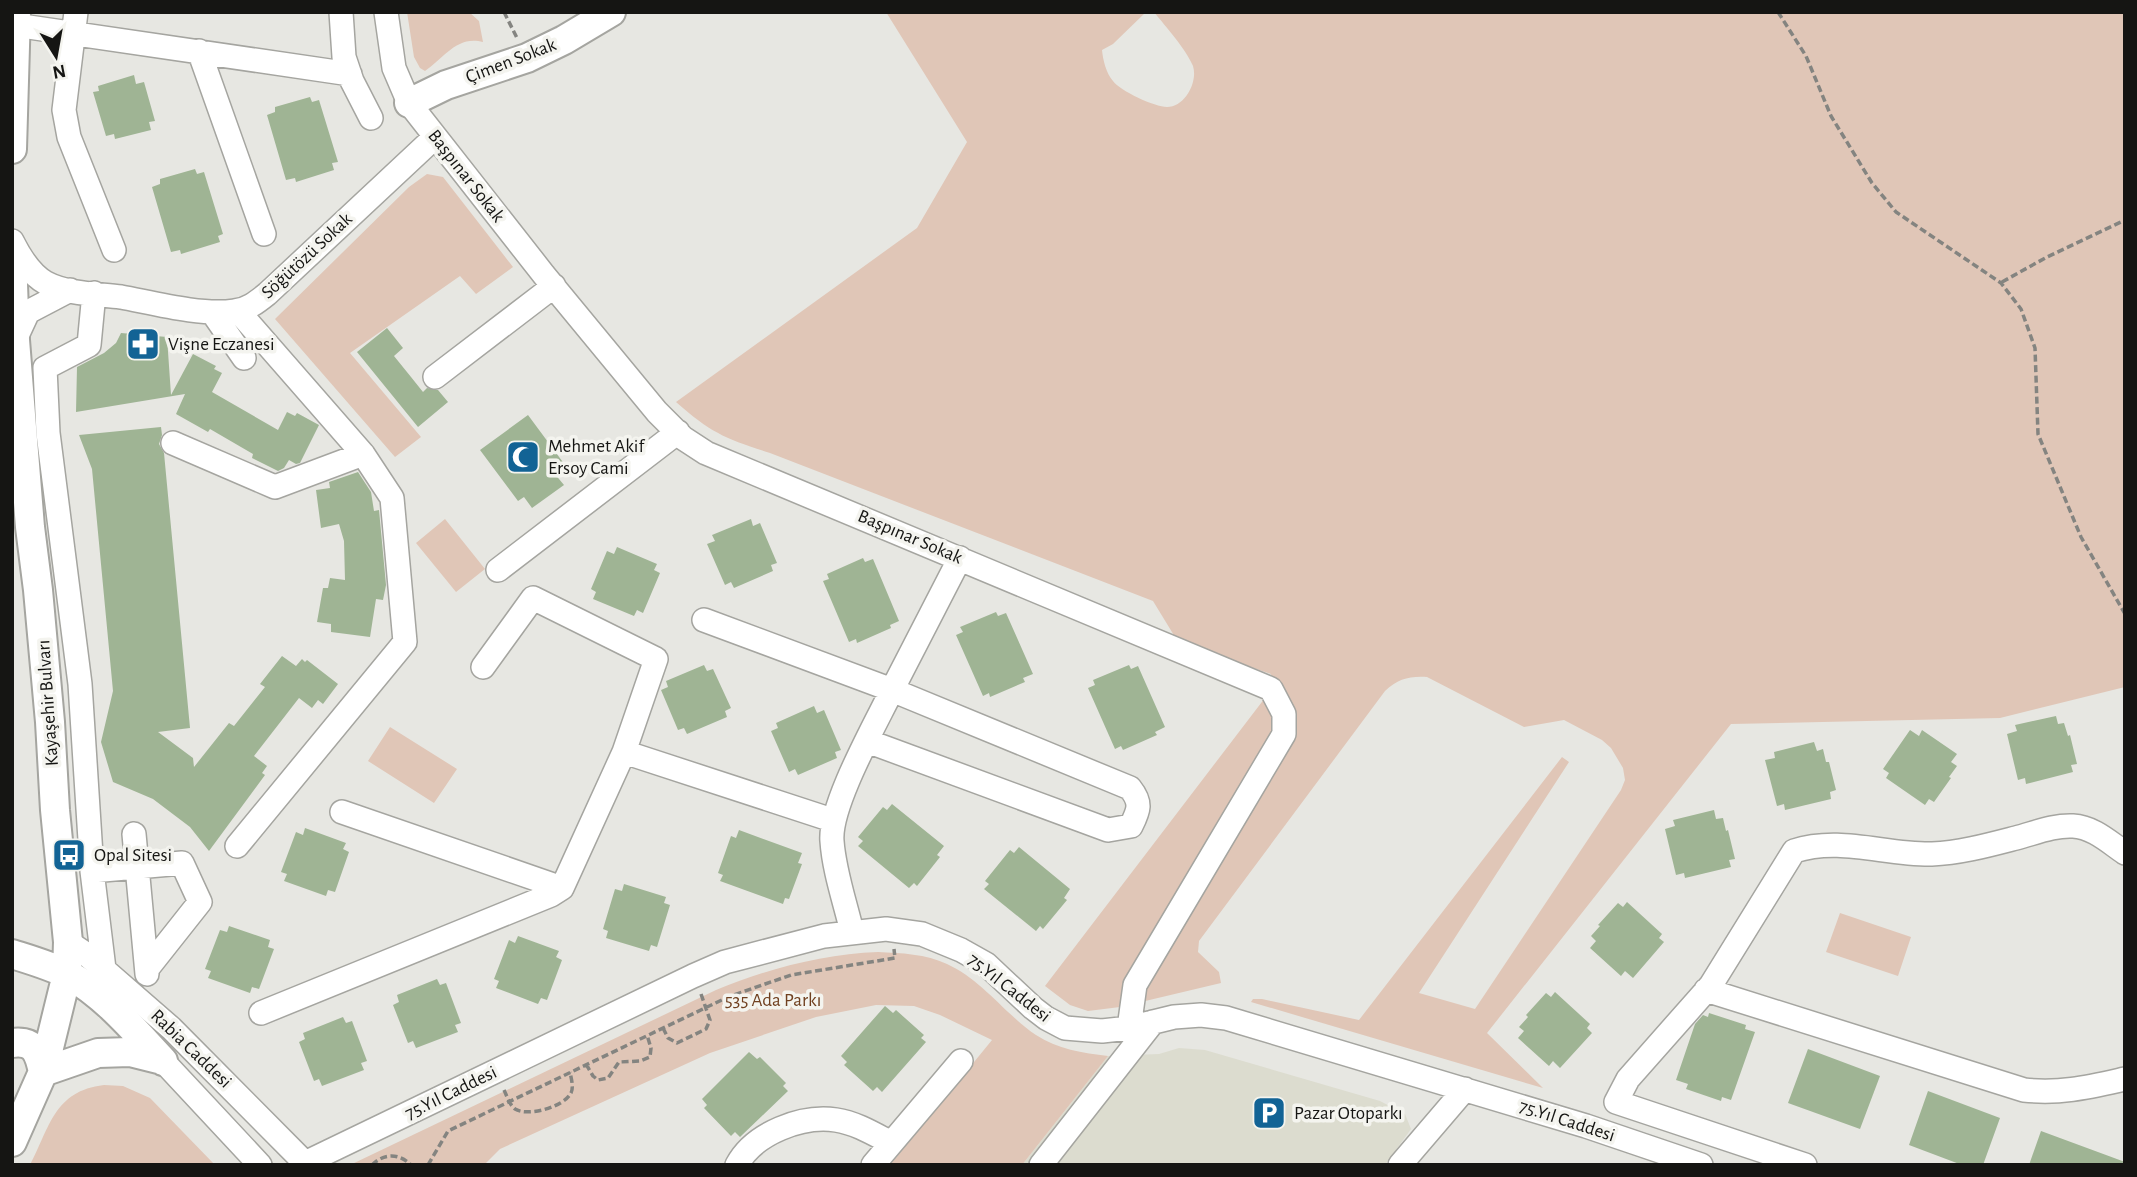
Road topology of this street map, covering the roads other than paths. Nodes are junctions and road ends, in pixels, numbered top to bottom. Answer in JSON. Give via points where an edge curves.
{"nodes":[{"id":1,"x":341,"y":12,"type":"edge"},
{"id":2,"x":386,"y":12,"type":"edge"},
{"id":3,"x":611,"y":12,"type":"edge"},
{"id":4,"x":15,"y":16,"type":"edge"},
{"id":5,"x":75,"y":22,"type":"edge"},
{"id":6,"x":199,"y":51,"type":"junction"},
{"id":7,"x":349,"y":74,"type":"junction"},
{"id":8,"x":409,"y":103,"type":"junction"},
{"id":9,"x":371,"y":118,"type":"dead end"},
{"id":10,"x":435,"y":137,"type":"junction"},
{"id":11,"x":12,"y":149,"type":"edge"},
{"id":12,"x":264,"y":234,"type":"dead end"},
{"id":13,"x":12,"y":241,"type":"edge"},
{"id":14,"x":114,"y":250,"type":"dead end"},
{"id":15,"x":12,"y":256,"type":"edge"},
{"id":16,"x":554,"y":286,"type":"junction"},
{"id":17,"x":70,"y":290,"type":"junction"},
{"id":18,"x":94,"y":293,"type":"junction"},
{"id":19,"x":244,"y":308,"type":"junction"},
{"id":20,"x":212,"y":312,"type":"junction"},
{"id":21,"x":15,"y":340,"type":"junction"},
{"id":22,"x":244,"y":358,"type":"dead end"},
{"id":23,"x":435,"y":377,"type":"dead end"},
{"id":24,"x":678,"y":432,"type":"junction"},
{"id":25,"x":173,"y":443,"type":"dead end"},
{"id":26,"x":363,"y":454,"type":"junction"},
{"id":27,"x":387,"y":463,"type":"dead end"},
{"id":28,"x":19,"y":478,"type":"edge"},
{"id":29,"x":960,"y":558,"type":"junction"},
{"id":30,"x":498,"y":570,"type":"dead end"},
{"id":31,"x":704,"y":620,"type":"dead end"},
{"id":32,"x":482,"y":667,"type":"dead end"},
{"id":33,"x":892,"y":690,"type":"junction"},
{"id":34,"x":867,"y":741,"type":"junction"},
{"id":35,"x":624,"y":752,"type":"junction"},
{"id":36,"x":342,"y":812,"type":"dead end"},
{"id":37,"x":832,"y":820,"type":"junction"},
{"id":38,"x":134,"y":834,"type":"dead end"},
{"id":39,"x":237,"y":846,"type":"dead end"},
{"id":40,"x":2125,"y":853,"type":"edge"},
{"id":41,"x":138,"y":868,"type":"junction"},
{"id":42,"x":92,"y":871,"type":"junction"},
{"id":43,"x":562,"y":888,"type":"junction"},
{"id":44,"x":852,"y":932,"type":"junction"},
{"id":45,"x":68,"y":942,"type":"junction"},
{"id":46,"x":12,"y":953,"type":"edge"},
{"id":47,"x":104,"y":969,"type":"junction"},
{"id":48,"x":147,"y":969,"type":"junction"},
{"id":49,"x":67,"y":974,"type":"junction"},
{"id":50,"x":1706,"y":990,"type":"junction"},
{"id":51,"x":146,"y":1005,"type":"junction"},
{"id":52,"x":261,"y":1013,"type":"dead end"},
{"id":53,"x":1153,"y":1022,"type":"junction"},
{"id":54,"x":1129,"y":1028,"type":"junction"},
{"id":55,"x":12,"y":1043,"type":"edge"},
{"id":56,"x":163,"y":1061,"type":"junction"},
{"id":57,"x":961,"y":1061,"type":"dead end"},
{"id":58,"x":43,"y":1072,"type":"junction"},
{"id":59,"x":2125,"y":1079,"type":"edge"},
{"id":60,"x":1465,"y":1089,"type":"junction"},
{"id":61,"x":1616,"y":1102,"type":"junction"},
{"id":62,"x":1602,"y":1131,"type":"junction"},
{"id":63,"x":12,"y":1142,"type":"edge"},
{"id":64,"x":891,"y":1143,"type":"junction"},
{"id":65,"x":306,"y":1164,"type":"edge"},
{"id":66,"x":260,"y":1165,"type":"edge"},
{"id":67,"x":737,"y":1165,"type":"edge"},
{"id":68,"x":873,"y":1165,"type":"edge"},
{"id":69,"x":1041,"y":1165,"type":"edge"},
{"id":70,"x":1400,"y":1165,"type":"edge"},
{"id":71,"x":1700,"y":1165,"type":"edge"},
{"id":72,"x":1805,"y":1165,"type":"edge"}],
"edges":[{"from":1,"to":7,"type":"street"},
{"from":2,"to":8,"type":"street","name":"Başpınar Sokak","via":[[394,68]]},
{"from":3,"to":8,"type":"main road","name":"Çimen Sokak","via":[[527,58],[446,85]]},
{"from":4,"to":5,"type":"street"},
{"from":4,"to":11,"type":"main road"},
{"from":5,"to":6,"type":"street"},
{"from":5,"to":14,"type":"street","via":[[64,110],[69,137]]},
{"from":6,"to":7,"type":"street"},
{"from":6,"to":12,"type":"street"},
{"from":7,"to":9,"type":"street"},
{"from":8,"to":10,"type":"street","name":"Başpınar Sokak"},
{"from":10,"to":16,"type":"street","name":"Başpınar Sokak"},
{"from":10,"to":19,"type":"street","name":"Söğütözü Sokak","via":[[267,294]]},
{"from":13,"to":17,"type":"street","via":[[33,273]]},
{"from":15,"to":21,"type":"main road","name":"Kayaşehir Bulvarı"},
{"from":16,"to":23,"type":"street"},
{"from":16,"to":24,"type":"street","name":"Başpınar Sokak"},
{"from":17,"to":18,"type":"street"},
{"from":17,"to":21,"type":"street","via":[[28,312]]},
{"from":18,"to":20,"type":"street"},
{"from":18,"to":42,"type":"street","via":[[89,345],[45,368],[48,433],[80,684]]},
{"from":19,"to":20,"type":"street"},
{"from":19,"to":26,"type":"street"},
{"from":19,"to":27,"type":"street"},
{"from":20,"to":22,"type":"street"},
{"from":21,"to":28,"type":"main road","name":"Kayaşehir Bulvarı"},
{"from":24,"to":29,"type":"street","name":"Başpınar Sokak","via":[[706,453]]},
{"from":24,"to":30,"type":"street"},
{"from":25,"to":26,"type":"street","via":[[275,487]]},
{"from":26,"to":39,"type":"street","via":[[392,498],[405,642]]},
{"from":28,"to":45,"type":"main road","name":"Kayaşehir Bulvarı","via":[[46,669]]},
{"from":29,"to":33,"type":"street"},
{"from":29,"to":54,"type":"street","name":"Başpınar Sokak","via":[[1271,689],[1284,714],[1284,734],[1135,985]]},
{"from":31,"to":33,"type":"street"},
{"from":32,"to":35,"type":"street","via":[[533,598],[656,659]]},
{"from":33,"to":34,"type":"street"},
{"from":33,"to":34,"type":"street","via":[[1130,788],[1138,798],[1138,813],[1131,826],[1108,830]]},
{"from":34,"to":37,"type":"street"},
{"from":35,"to":37,"type":"street"},
{"from":35,"to":43,"type":"street"},
{"from":36,"to":43,"type":"street"},
{"from":37,"to":44,"type":"street","via":[[832,842]]},
{"from":38,"to":41,"type":"street"},
{"from":40,"to":50,"type":"street","via":[[2094,831],[2074,826],[1941,853],[1828,844],[1794,851]]},
{"from":41,"to":42,"type":"street"},
{"from":41,"to":48,"type":"street"},
{"from":41,"to":48,"type":"street","via":[[182,863],[200,902]]},
{"from":42,"to":47,"type":"street"},
{"from":43,"to":52,"type":"street"},
{"from":44,"to":54,"type":"street","name":"75.Yıl Caddesi","via":[[922,934],[986,964],[1056,1024],[1082,1030]]},
{"from":44,"to":65,"type":"street","name":"75.Yıl Caddesi","via":[[724,962]]},
{"from":45,"to":46,"type":"main road"},
{"from":45,"to":47,"type":"street","name":"Rabia Caddesi"},
{"from":45,"to":49,"type":"main road","name":"Kayaşehir Bulvarı"},
{"from":46,"to":49,"type":"main road"},
{"from":47,"to":51,"type":"street","name":"Rabia Caddesi"},
{"from":48,"to":51,"type":"street"},
{"from":49,"to":56,"type":"main road","via":[[114,1009]]},
{"from":49,"to":58,"type":"main road","name":"Kayaşehir Bulvarı"},
{"from":50,"to":59,"type":"street","via":[[2024,1090],[2050,1093]]},
{"from":50,"to":61,"type":"street","via":[[1628,1079]]},
{"from":51,"to":65,"type":"street","name":"Rabia Caddesi"},
{"from":53,"to":54,"type":"street","name":"75.Yıl Caddesi"},
{"from":53,"to":60,"type":"street","name":"75.Yıl Caddesi","via":[[1201,1015],[1226,1018]]},
{"from":53,"to":69,"type":"street"},
{"from":55,"to":58,"type":"main road","via":[[33,1045]]},
{"from":56,"to":58,"type":"main road","via":[[130,1052],[98,1053]]},
{"from":56,"to":66,"type":"street","name":"Rabia Caddesi"},
{"from":57,"to":64,"type":"street"},
{"from":58,"to":63,"type":"main road","name":"Kayaşehir Bulvarı"},
{"from":60,"to":62,"type":"street","name":"75.Yıl Caddesi"},
{"from":60,"to":70,"type":"street"},
{"from":61,"to":62,"type":"street"},
{"from":61,"to":72,"type":"street"},
{"from":62,"to":71,"type":"street","name":"75.Yıl Caddesi"},
{"from":64,"to":67,"type":"street","via":[[837,1120],[810,1119],[762,1139]]},
{"from":64,"to":68,"type":"street"}]}
